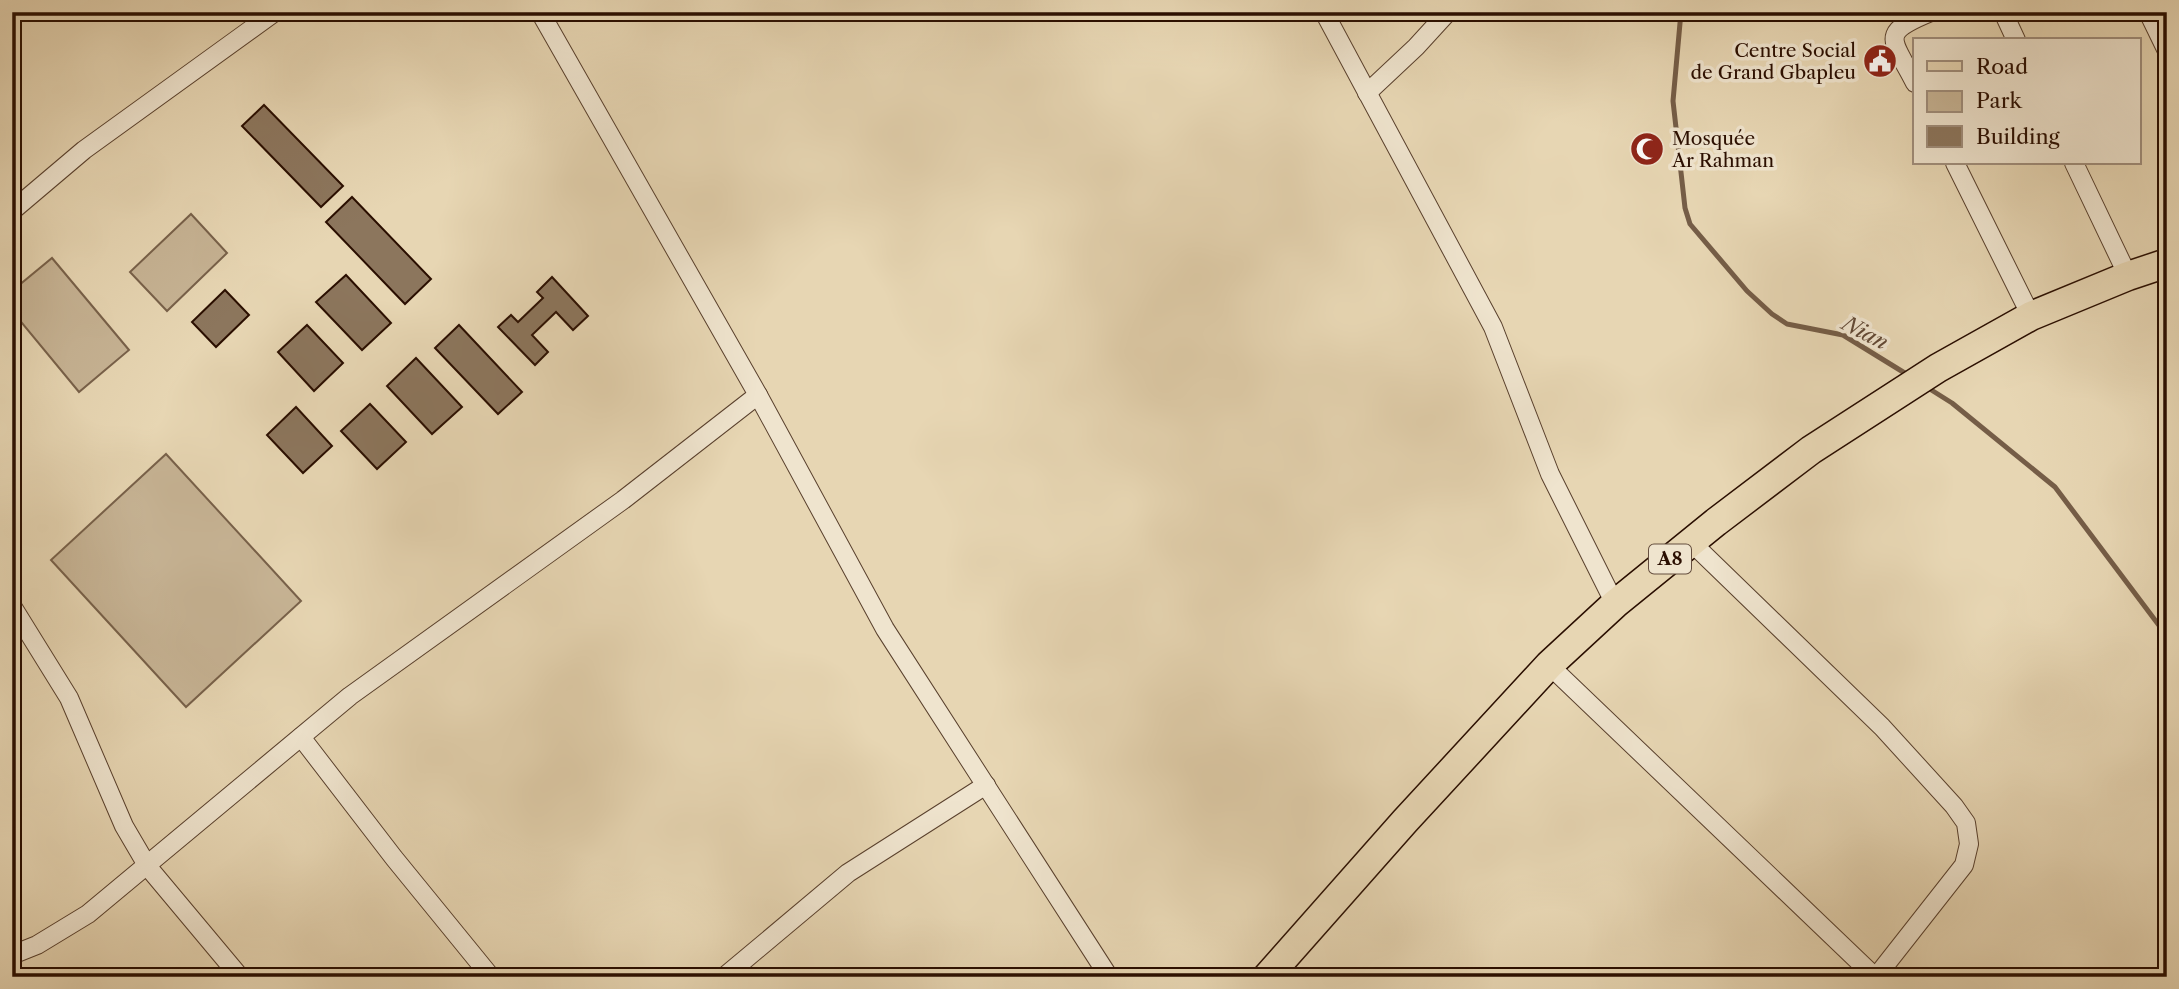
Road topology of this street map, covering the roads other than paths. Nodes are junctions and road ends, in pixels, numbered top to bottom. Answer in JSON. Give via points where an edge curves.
{"nodes":[{"id":1,"x":275,"y":12,"type":"edge"},
{"id":2,"x":540,"y":12,"type":"edge"},
{"id":3,"x":1324,"y":12,"type":"edge"},
{"id":4,"x":1448,"y":12,"type":"edge"},
{"id":5,"x":1931,"y":12,"type":"edge"},
{"id":6,"x":2003,"y":12,"type":"edge"},
{"id":7,"x":2148,"y":12,"type":"edge"},
{"id":8,"x":2015,"y":38,"type":"edge"},
{"id":9,"x":2167,"y":51,"type":"edge"},
{"id":10,"x":1913,"y":79,"type":"edge"},
{"id":11,"x":1367,"y":93,"type":"junction"},
{"id":12,"x":1955,"y":164,"type":"edge"},
{"id":13,"x":2074,"y":164,"type":"edge"},
{"id":14,"x":12,"y":211,"type":"edge"},
{"id":15,"x":2167,"y":263,"type":"edge"},
{"id":16,"x":2128,"y":276,"type":"junction"},
{"id":17,"x":2031,"y":316,"type":"junction"},
{"id":18,"x":758,"y":395,"type":"junction"},
{"id":19,"x":1691,"y":542,"type":"junction"},
{"id":20,"x":1615,"y":604,"type":"junction"},
{"id":21,"x":12,"y":606,"type":"edge"},
{"id":22,"x":1549,"y":665,"type":"junction"},
{"id":23,"x":301,"y":737,"type":"junction"},
{"id":24,"x":986,"y":785,"type":"junction"},
{"id":25,"x":148,"y":867,"type":"junction"},
{"id":26,"x":12,"y":956,"type":"edge"},
{"id":27,"x":240,"y":977,"type":"edge"},
{"id":28,"x":491,"y":977,"type":"edge"},
{"id":29,"x":724,"y":977,"type":"edge"},
{"id":30,"x":1110,"y":977,"type":"edge"},
{"id":31,"x":1267,"y":977,"type":"edge"},
{"id":32,"x":1875,"y":977,"type":"edge"}],
"edges":[{"from":1,"to":14,"type":"street","via":[[84,150]]},
{"from":2,"to":18,"type":"street"},
{"from":3,"to":11,"type":"street"},
{"from":4,"to":11,"type":"street"},
{"from":5,"to":10,"type":"street","via":[[1895,31],[1893,40]]},
{"from":6,"to":8,"type":"street"},
{"from":7,"to":9,"type":"street"},
{"from":11,"to":20,"type":"street","via":[[1493,327],[1550,474]]},
{"from":12,"to":17,"type":"street"},
{"from":13,"to":16,"type":"street"},
{"from":15,"to":16,"type":"main road","number":"A8"},
{"from":16,"to":17,"type":"main road","number":"A8"},
{"from":17,"to":19,"type":"main road","number":"A8","via":[[1938,368],[1811,450]]},
{"from":18,"to":23,"type":"street"},
{"from":18,"to":24,"type":"street","via":[[885,629]]},
{"from":19,"to":20,"type":"main road","number":"A8"},
{"from":19,"to":32,"type":"street","via":[[1882,727],[1966,823],[1969,844],[1964,865]]},
{"from":20,"to":22,"type":"main road","number":"A8"},
{"from":21,"to":25,"type":"street","via":[[69,698],[124,826]]},
{"from":22,"to":31,"type":"main road","number":"A8"},
{"from":22,"to":32,"type":"street"},
{"from":23,"to":25,"type":"street"},
{"from":23,"to":28,"type":"street"},
{"from":24,"to":29,"type":"street","via":[[848,873]]},
{"from":24,"to":30,"type":"street"},
{"from":25,"to":26,"type":"street","via":[[88,914]]},
{"from":25,"to":27,"type":"street"}]}
